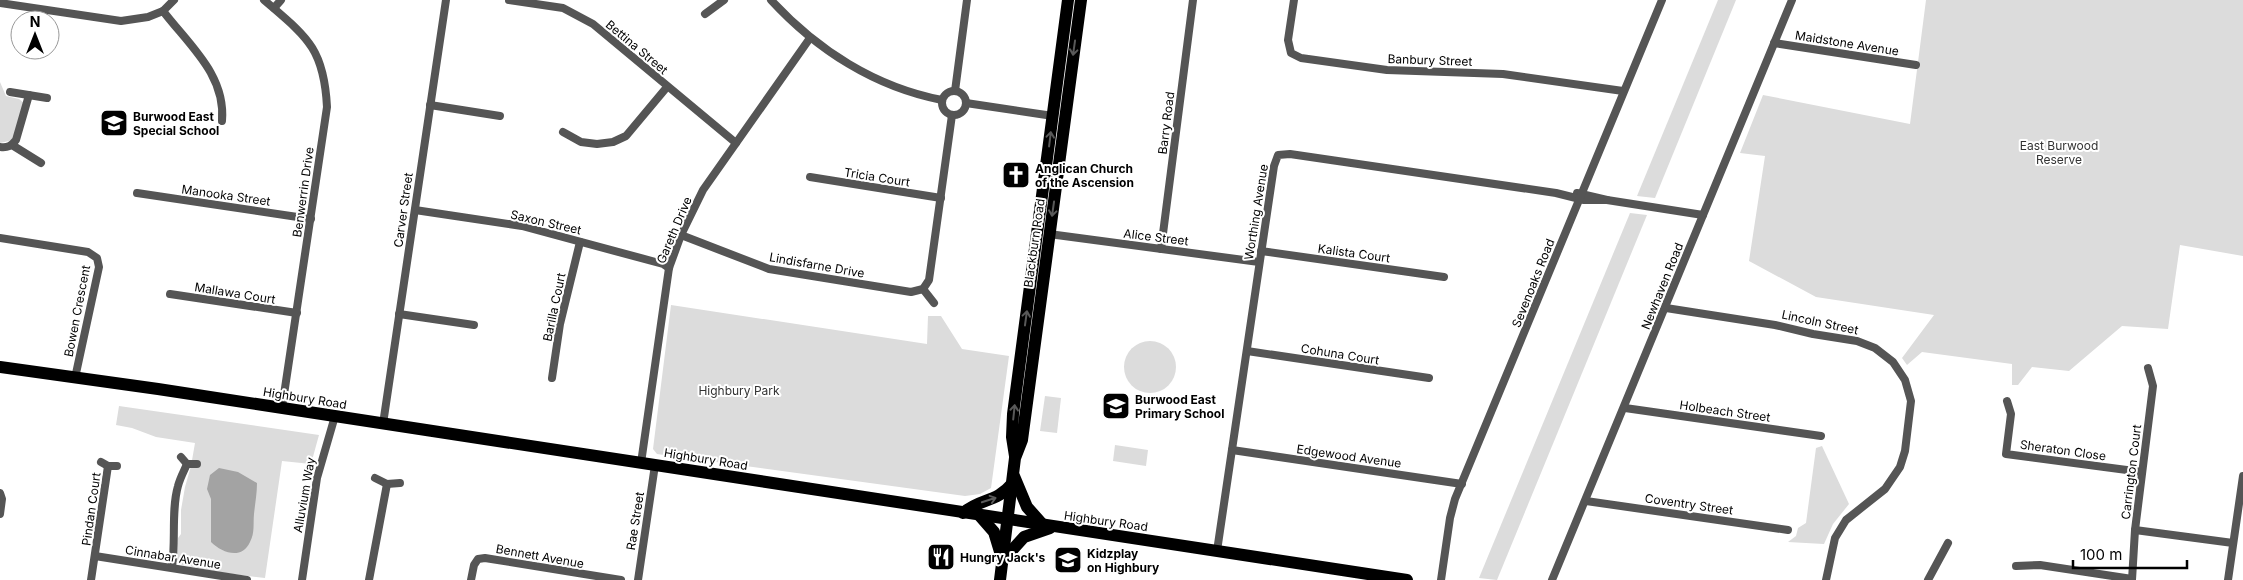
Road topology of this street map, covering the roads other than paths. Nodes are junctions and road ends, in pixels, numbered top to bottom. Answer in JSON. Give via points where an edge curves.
{"nodes":[{"id":1,"x":174,"y":0,"type":"edge"},
{"id":2,"x":264,"y":0,"type":"edge"},
{"id":3,"x":281,"y":0,"type":"edge"},
{"id":4,"x":446,"y":0,"type":"edge"},
{"id":5,"x":509,"y":0,"type":"edge"},
{"id":6,"x":724,"y":0,"type":"edge"},
{"id":7,"x":771,"y":0,"type":"edge"},
{"id":8,"x":967,"y":0,"type":"edge"},
{"id":9,"x":1068,"y":0,"type":"edge"},
{"id":10,"x":1081,"y":0,"type":"edge"},
{"id":11,"x":1193,"y":0,"type":"edge"},
{"id":12,"x":1294,"y":0,"type":"edge"},
{"id":13,"x":1662,"y":0,"type":"edge"},
{"id":14,"x":1792,"y":0,"type":"edge"},
{"id":15,"x":0,"y":3,"type":"edge"},
{"id":16,"x":274,"y":8,"type":"junction"},
{"id":17,"x":163,"y":11,"type":"junction"},
{"id":18,"x":705,"y":14,"type":"dead end"},
{"id":19,"x":810,"y":38,"type":"junction"},
{"id":20,"x":1774,"y":43,"type":"junction"},
{"id":21,"x":1916,"y":65,"type":"dead end"},
{"id":22,"x":667,"y":87,"type":"junction"},
{"id":23,"x":955,"y":91,"type":"junction"},
{"id":24,"x":1624,"y":91,"type":"junction"},
{"id":25,"x":10,"y":92,"type":"dead end"},
{"id":26,"x":30,"y":95,"type":"junction"},
{"id":27,"x":47,"y":98,"type":"dead end"},
{"id":28,"x":942,"y":100,"type":"junction"},
{"id":29,"x":966,"y":103,"type":"junction"},
{"id":30,"x":430,"y":105,"type":"junction"},
{"id":31,"x":952,"y":114,"type":"junction"},
{"id":32,"x":500,"y":116,"type":"dead end"},
{"id":33,"x":1059,"y":117,"type":"junction"},
{"id":34,"x":222,"y":121,"type":"dead end"},
{"id":35,"x":563,"y":132,"type":"dead end"},
{"id":36,"x":736,"y":143,"type":"junction"},
{"id":37,"x":12,"y":145,"type":"junction"},
{"id":38,"x":0,"y":147,"type":"edge"},
{"id":39,"x":41,"y":163,"type":"dead end"},
{"id":40,"x":810,"y":177,"type":"dead end"},
{"id":41,"x":137,"y":193,"type":"dead end"},
{"id":42,"x":1581,"y":197,"type":"junction"},
{"id":43,"x":940,"y":198,"type":"junction"},
{"id":44,"x":415,"y":210,"type":"junction"},
{"id":45,"x":1702,"y":215,"type":"junction"},
{"id":46,"x":311,"y":219,"type":"junction"},
{"id":47,"x":1043,"y":234,"type":"junction"},
{"id":48,"x":681,"y":236,"type":"junction"},
{"id":49,"x":0,"y":238,"type":"edge"},
{"id":50,"x":580,"y":242,"type":"junction"},
{"id":51,"x":1161,"y":249,"type":"junction"},
{"id":52,"x":1261,"y":251,"type":"junction"},
{"id":53,"x":1259,"y":262,"type":"junction"},
{"id":54,"x":669,"y":268,"type":"junction"},
{"id":55,"x":1444,"y":277,"type":"dead end"},
{"id":56,"x":923,"y":289,"type":"junction"},
{"id":57,"x":170,"y":294,"type":"dead end"},
{"id":58,"x":934,"y":303,"type":"dead end"},
{"id":59,"x":1666,"y":308,"type":"junction"},
{"id":60,"x":297,"y":314,"type":"junction"},
{"id":61,"x":399,"y":314,"type":"junction"},
{"id":62,"x":474,"y":325,"type":"dead end"},
{"id":63,"x":1247,"y":351,"type":"junction"},
{"id":64,"x":0,"y":367,"type":"edge"},
{"id":65,"x":2148,"y":368,"type":"dead end"},
{"id":66,"x":75,"y":378,"type":"junction"},
{"id":67,"x":552,"y":378,"type":"dead end"},
{"id":68,"x":1429,"y":378,"type":"dead end"},
{"id":69,"x":2007,"y":401,"type":"dead end"},
{"id":70,"x":282,"y":408,"type":"junction"},
{"id":71,"x":1625,"y":408,"type":"junction"},
{"id":72,"x":335,"y":416,"type":"junction"},
{"id":73,"x":383,"y":424,"type":"junction"},
{"id":74,"x":1821,"y":436,"type":"dead end"},
{"id":75,"x":1232,"y":450,"type":"junction"},
{"id":76,"x":181,"y":457,"type":"dead end"},
{"id":77,"x":641,"y":463,"type":"junction"},
{"id":78,"x":187,"y":464,"type":"junction"},
{"id":79,"x":197,"y":464,"type":"dead end"},
{"id":80,"x":655,"y":465,"type":"junction"},
{"id":81,"x":117,"y":466,"type":"dead end"},
{"id":82,"x":2142,"y":472,"type":"junction"},
{"id":83,"x":2243,"y":476,"type":"edge"},
{"id":84,"x":375,"y":478,"type":"dead end"},
{"id":85,"x":1013,"y":478,"type":"junction"},
{"id":86,"x":400,"y":483,"type":"dead end"},
{"id":87,"x":386,"y":484,"type":"junction"},
{"id":88,"x":1462,"y":484,"type":"junction"},
{"id":89,"x":0,"y":493,"type":"edge"},
{"id":90,"x":1586,"y":501,"type":"junction"},
{"id":91,"x":963,"y":513,"type":"junction"},
{"id":92,"x":0,"y":514,"type":"edge"},
{"id":93,"x":980,"y":516,"type":"junction"},
{"id":94,"x":1009,"y":519,"type":"junction"},
{"id":95,"x":1049,"y":526,"type":"junction"},
{"id":96,"x":1788,"y":530,"type":"dead end"},
{"id":97,"x":2135,"y":530,"type":"junction"},
{"id":98,"x":1948,"y":543,"type":"dead end"},
{"id":99,"x":2233,"y":543,"type":"junction"},
{"id":100,"x":1217,"y":551,"type":"junction"},
{"id":101,"x":95,"y":556,"type":"junction"},
{"id":102,"x":2016,"y":566,"type":"dead end"},
{"id":103,"x":172,"y":568,"type":"junction"},
{"id":104,"x":1002,"y":569,"type":"edge"},
{"id":105,"x":589,"y":578,"type":"edge"},
{"id":106,"x":2132,"y":579,"type":"edge"},
{"id":107,"x":91,"y":580,"type":"edge"},
{"id":108,"x":247,"y":580,"type":"edge"},
{"id":109,"x":302,"y":580,"type":"edge"},
{"id":110,"x":369,"y":580,"type":"edge"},
{"id":111,"x":471,"y":580,"type":"edge"},
{"id":112,"x":621,"y":580,"type":"edge"},
{"id":113,"x":638,"y":580,"type":"edge"},
{"id":114,"x":1407,"y":580,"type":"edge"},
{"id":115,"x":1441,"y":580,"type":"edge"},
{"id":116,"x":1552,"y":580,"type":"edge"},
{"id":117,"x":1826,"y":580,"type":"edge"},
{"id":118,"x":1928,"y":580,"type":"edge"},
{"id":119,"x":2228,"y":580,"type":"edge"}],
"edges":[{"from":1,"to":17,"type":"street"},
{"from":2,"to":16,"type":"street","name":"Benwerrin Drive"},
{"from":3,"to":16,"type":"street"},
{"from":4,"to":30,"type":"street","name":"Carver Street"},
{"from":5,"to":22,"type":"street","name":"Bettina Street","via":[[563,8],[579,15]]},
{"from":6,"to":18,"type":"street"},
{"from":7,"to":19,"type":"street"},
{"from":8,"to":23,"type":"street"},
{"from":9,"to":33,"type":"main road","name":"Blackburn Road"},
{"from":10,"to":33,"type":"main road","name":"Blackburn Road","one_way":true},
{"from":11,"to":51,"type":"street","name":"Barry Road"},
{"from":12,"to":24,"type":"street","name":"Banbury Street","via":[[1288,40],[1291,53],[1301,58],[1387,70],[1502,74]]},
{"from":13,"to":24,"type":"street","name":"Sevenoaks Road"},
{"from":14,"to":20,"type":"street","name":"Newhaven Road"},
{"from":15,"to":17,"type":"street","via":[[121,22]]},
{"from":16,"to":46,"type":"street","name":"Benwerrin Drive","via":[[305,37],[319,59],[326,80],[327,107]]},
{"from":17,"to":34,"type":"street","via":[[215,80],[223,105]]},
{"from":19,"to":28,"type":"street","via":[[844,63],[887,83]]},
{"from":19,"to":36,"type":"street","name":"Gareth Drive"},
{"from":20,"to":21,"type":"street","name":"Maidstone Avenue"},
{"from":20,"to":45,"type":"street","name":"Newhaven Road"},
{"from":22,"to":35,"type":"street","via":[[626,136],[613,142],[581,142]]},
{"from":22,"to":36,"type":"street","name":"Bettina Street"},
{"from":23,"to":28,"type":"street"},
{"from":23,"to":29,"type":"street","via":[[961,93]]},
{"from":24,"to":42,"type":"street","name":"Sevenoaks Road"},
{"from":25,"to":26,"type":"street"},
{"from":26,"to":27,"type":"street"},
{"from":26,"to":37,"type":"street"},
{"from":28,"to":31,"type":"street","via":[[946,112]]},
{"from":29,"to":31,"type":"street","via":[[959,114]]},
{"from":29,"to":33,"type":"street"},
{"from":30,"to":32,"type":"street"},
{"from":30,"to":44,"type":"street","name":"Carver Street"},
{"from":31,"to":43,"type":"street"},
{"from":33,"to":47,"type":"main road","name":"Blackburn Road"},
{"from":36,"to":48,"type":"street","name":"Gareth Drive","via":[[703,190]]},
{"from":37,"to":38,"type":"street"},
{"from":37,"to":39,"type":"street"},
{"from":40,"to":43,"type":"street","name":"Tricia Court"},
{"from":41,"to":46,"type":"street","name":"Manooka Street"},
{"from":42,"to":45,"type":"street","name":"Worthing Avenue"},
{"from":42,"to":52,"type":"street","name":"Worthing Avenue","via":[[1290,154],[1278,155]]},
{"from":42,"to":88,"type":"street","name":"Sevenoaks Road"},
{"from":43,"to":56,"type":"street","via":[[929,280]]},
{"from":44,"to":50,"type":"street","name":"Saxon Street","via":[[522,226]]},
{"from":44,"to":61,"type":"street","name":"Carver Street"},
{"from":45,"to":59,"type":"street","name":"Newhaven Road"},
{"from":46,"to":60,"type":"street","name":"Benwerrin Drive"},
{"from":47,"to":51,"type":"street","name":"Alice Street"},
{"from":47,"to":85,"type":"main road","name":"Blackburn Road","via":[[1013,414]]},
{"from":48,"to":54,"type":"street","name":"Gareth Drive"},
{"from":48,"to":56,"type":"street","name":"Lindisfarne Drive","via":[[769,269],[911,292]]},
{"from":49,"to":66,"type":"street","name":"Bowen Crescent","via":[[88,252],[97,258],[99,268]]},
{"from":50,"to":54,"type":"street","name":"Saxon Street"},
{"from":50,"to":67,"type":"street","name":"Barilla Court","via":[[560,324]]},
{"from":51,"to":53,"type":"street","name":"Alice Street"},
{"from":52,"to":53,"type":"street","name":"Worthing Avenue"},
{"from":52,"to":55,"type":"street","name":"Kalista Court"},
{"from":53,"to":63,"type":"street","name":"Worthing Avenue"},
{"from":54,"to":77,"type":"street","name":"Gareth Drive"},
{"from":56,"to":58,"type":"street"},
{"from":57,"to":60,"type":"street","name":"Mallawa Court"},
{"from":59,"to":71,"type":"street","name":"Newhaven Road"},
{"from":59,"to":117,"type":"street","name":"Lincoln Street","via":[[1857,341],[1875,348],[1893,362],[1905,380],[1911,401],[1900,467],[1885,488],[1846,520],[1834,538]]},
{"from":60,"to":70,"type":"street","name":"Benwerrin Drive"},
{"from":61,"to":62,"type":"street"},
{"from":61,"to":73,"type":"street","name":"Carver Street"},
{"from":63,"to":68,"type":"street","name":"Cohuna Court"},
{"from":63,"to":75,"type":"street","name":"Worthing Avenue"},
{"from":64,"to":66,"type":"main road","name":"Highbury Road"},
{"from":65,"to":82,"type":"street","name":"Carrington Court","via":[[2153,386]]},
{"from":66,"to":70,"type":"main road","name":"Highbury Road"},
{"from":69,"to":82,"type":"street","name":"Sheraton Close","via":[[2011,414],[2006,454]]},
{"from":70,"to":72,"type":"main road","name":"Highbury Road"},
{"from":71,"to":74,"type":"street","name":"Holbeach Street"},
{"from":71,"to":90,"type":"street","name":"Newhaven Road"},
{"from":72,"to":73,"type":"main road","name":"Highbury Road"},
{"from":72,"to":109,"type":"street","name":"Alluvium Way","via":[[317,478]]},
{"from":73,"to":77,"type":"main road","name":"Highbury Road"},
{"from":75,"to":88,"type":"street","name":"Edgewood Avenue"},
{"from":75,"to":100,"type":"street","name":"Worthing Avenue"},
{"from":76,"to":78,"type":"street"},
{"from":77,"to":80,"type":"main road","name":"Highbury Road"},
{"from":78,"to":79,"type":"street"},
{"from":78,"to":103,"type":"street","via":[[178,487]]},
{"from":80,"to":91,"type":"main road","name":"Highbury Road"},
{"from":80,"to":113,"type":"street","name":"Rae Street"},
{"from":81,"to":101,"type":"street","name":"Pindan Court","via":[[104,464]]},
{"from":82,"to":97,"type":"street","name":"Carrington Court"},
{"from":83,"to":99,"type":"street"},
{"from":84,"to":87,"type":"street"},
{"from":91,"to":85,"type":"main road","one_way":true,"via":[[973,505],[1003,494]]},
{"from":85,"to":94,"type":"main road","name":"Blackburn Road"},
{"from":85,"to":95,"type":"main road","via":[[1028,507]]},
{"from":86,"to":87,"type":"street"},
{"from":87,"to":110,"type":"street"},
{"from":88,"to":115,"type":"street","name":"Sevenoaks Road","via":[[1450,518]]},
{"from":89,"to":92,"type":"street"},
{"from":90,"to":96,"type":"street","name":"Coventry Street"},
{"from":90,"to":116,"type":"street","name":"Newhaven Road"},
{"from":91,"to":93,"type":"main road","name":"Highbury Road"},
{"from":93,"to":94,"type":"main road","name":"Highbury Road"},
{"from":93,"to":104,"type":"main road","via":[[998,540]]},
{"from":94,"to":95,"type":"main road","name":"Highbury Road"},
{"from":94,"to":104,"type":"main road","name":"Blackburn Road"},
{"from":95,"to":100,"type":"main road","name":"Highbury Road"},
{"from":95,"to":104,"type":"main road","via":[[1024,537],[1009,551]]},
{"from":97,"to":99,"type":"street"},
{"from":97,"to":106,"type":"street","name":"Carrington Court"},
{"from":98,"to":118,"type":"street"},
{"from":99,"to":119,"type":"street"},
{"from":100,"to":114,"type":"main road","name":"Highbury Road"},
{"from":101,"to":103,"type":"street","name":"Cinnabar Avenue"},
{"from":101,"to":107,"type":"street","name":"Pindan Court"},
{"from":102,"to":106,"type":"street","via":[[2040,565]]},
{"from":103,"to":108,"type":"street","name":"Cinnabar Avenue"},
{"from":105,"to":111,"type":"street","name":"Bennett Avenue","via":[[486,558],[478,559]]},
{"from":105,"to":112,"type":"street","name":"Bennett Avenue"}]}
